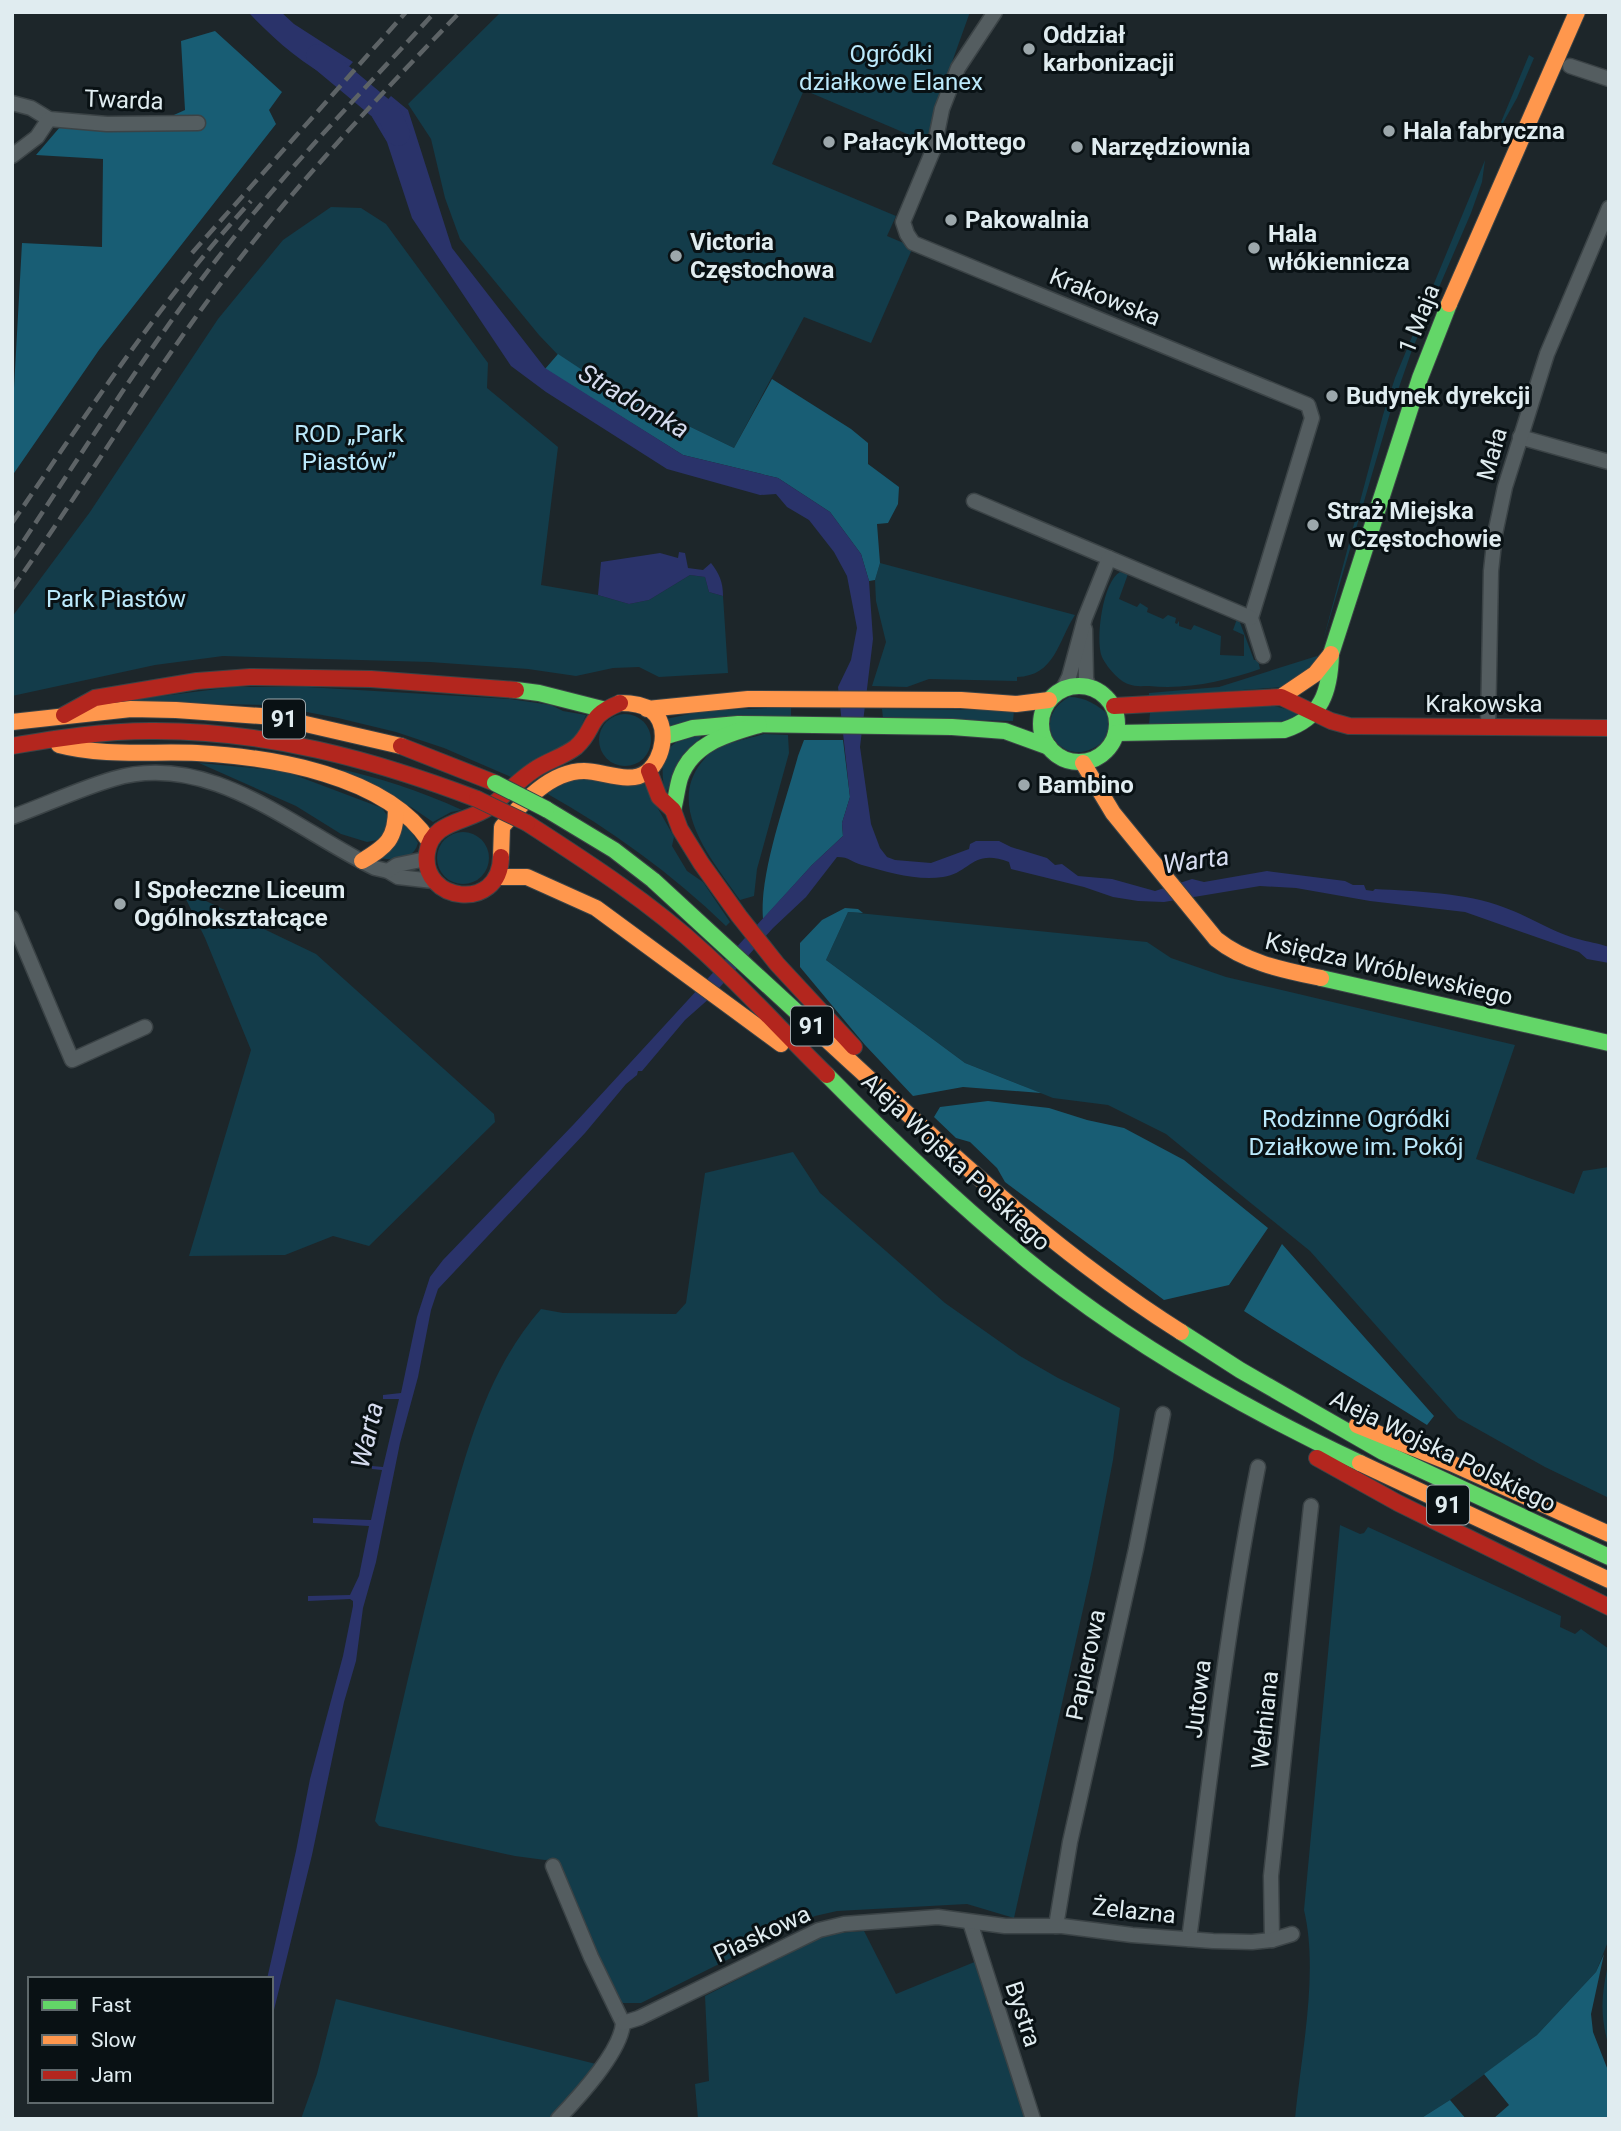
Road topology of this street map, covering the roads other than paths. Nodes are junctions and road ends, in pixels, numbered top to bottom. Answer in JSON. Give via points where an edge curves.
{"nodes":[{"id":1,"x":995,"y":12,"type":"edge"},
{"id":2,"x":1577,"y":12,"type":"edge"},
{"id":3,"x":1570,"y":66,"type":"dead end"},
{"id":4,"x":1609,"y":79,"type":"edge"},
{"id":5,"x":12,"y":103,"type":"edge"},
{"id":6,"x":49,"y":119,"type":"junction"},
{"id":7,"x":198,"y":123,"type":"dead end"},
{"id":8,"x":12,"y":156,"type":"edge"},
{"id":9,"x":1609,"y":208,"type":"edge"},
{"id":10,"x":1520,"y":437,"type":"junction"},
{"id":11,"x":1609,"y":463,"type":"edge"},
{"id":12,"x":974,"y":501,"type":"dead end"},
{"id":13,"x":1110,"y":558,"type":"junction"},
{"id":14,"x":1085,"y":618,"type":"junction"},
{"id":15,"x":1251,"y":618,"type":"junction"},
{"id":16,"x":1331,"y":654,"type":"junction"},
{"id":17,"x":1263,"y":656,"type":"dead end"},
{"id":18,"x":1089,"y":687,"type":"junction"},
{"id":19,"x":1063,"y":689,"type":"junction"},
{"id":20,"x":1281,"y":697,"type":"junction"},
{"id":21,"x":1049,"y":700,"type":"junction"},
{"id":22,"x":1114,"y":706,"type":"junction"},
{"id":23,"x":602,"y":709,"type":"junction"},
{"id":24,"x":647,"y":709,"type":"junction"},
{"id":25,"x":1315,"y":714,"type":"junction"},
{"id":26,"x":64,"y":715,"type":"junction"},
{"id":27,"x":12,"y":722,"type":"edge"},
{"id":28,"x":759,"y":725,"type":"junction"},
{"id":29,"x":1488,"y":727,"type":"junction"},
{"id":30,"x":1609,"y":728,"type":"edge"},
{"id":31,"x":1116,"y":733,"type":"junction"},
{"id":32,"x":663,"y":737,"type":"junction"},
{"id":33,"x":46,"y":740,"type":"junction"},
{"id":34,"x":12,"y":746,"type":"edge"},
{"id":35,"x":1049,"y":747,"type":"junction"},
{"id":36,"x":1083,"y":763,"type":"junction"},
{"id":37,"x":649,"y":771,"type":"junction"},
{"id":38,"x":396,"y":808,"type":"junction"},
{"id":39,"x":673,"y":810,"type":"junction"},
{"id":40,"x":12,"y":817,"type":"edge"},
{"id":41,"x":429,"y":841,"type":"junction"},
{"id":42,"x":426,"y":859,"type":"junction"},
{"id":43,"x":362,"y":861,"type":"junction"},
{"id":44,"x":388,"y":871,"type":"junction"},
{"id":45,"x":496,"y":877,"type":"junction"},
{"id":46,"x":433,"y":881,"type":"junction"},
{"id":47,"x":12,"y":918,"type":"edge"},
{"id":48,"x":145,"y":1027,"type":"dead end"},
{"id":49,"x":1609,"y":1043,"type":"edge"},
{"id":50,"x":866,"y":1076,"type":"junction"},
{"id":51,"x":842,"y":1089,"type":"junction"},
{"id":52,"x":1163,"y":1414,"type":"dead end"},
{"id":53,"x":1333,"y":1423,"type":"junction"},
{"id":54,"x":1287,"y":1429,"type":"junction"},
{"id":55,"x":1258,"y":1467,"type":"dead end"},
{"id":56,"x":1311,"y":1506,"type":"dead end"},
{"id":57,"x":1609,"y":1534,"type":"edge"},
{"id":58,"x":1609,"y":1557,"type":"edge"},
{"id":59,"x":1609,"y":1580,"type":"edge"},
{"id":60,"x":1609,"y":1607,"type":"edge"},
{"id":61,"x":553,"y":1866,"type":"dead end"},
{"id":62,"x":970,"y":1922,"type":"junction"},
{"id":63,"x":1056,"y":1926,"type":"junction"},
{"id":64,"x":1292,"y":1934,"type":"dead end"},
{"id":65,"x":1189,"y":1939,"type":"junction"},
{"id":66,"x":1272,"y":1940,"type":"junction"},
{"id":67,"x":623,"y":2023,"type":"junction"},
{"id":68,"x":558,"y":2119,"type":"edge"},
{"id":69,"x":1033,"y":2119,"type":"edge"}],
"edges":[{"from":1,"to":15,"type":"street","name":"Krakowska","via":[[958,68],[942,109],[934,148],[903,222],[907,234],[913,243],[1308,405],[1312,418]]},
{"from":2,"to":16,"type":"main road","name":"1 Maja","via":[[1420,378]]},
{"from":3,"to":4,"type":"street"},
{"from":5,"to":6,"type":"street","name":"Twarda"},
{"from":6,"to":7,"type":"street","name":"Twarda"},
{"from":6,"to":8,"type":"street","name":"Twarda","via":[[37,137]]},
{"from":9,"to":10,"type":"street","name":"Mała","via":[[1547,354]]},
{"from":10,"to":11,"type":"street"},
{"from":10,"to":29,"type":"street","name":"Mała","via":[[1495,534]]},
{"from":12,"to":13,"type":"street"},
{"from":13,"to":14,"type":"street"},
{"from":13,"to":15,"type":"street"},
{"from":14,"to":18,"type":"street"},
{"from":14,"to":19,"type":"street"},
{"from":15,"to":17,"type":"street"},
{"from":16,"to":20,"type":"main road","name":"1 Maja","via":[[1315,674]]},
{"from":16,"to":25,"type":"main road","name":"1 Maja","via":[[1331,675]]},
{"from":18,"to":19,"type":"main road"},
{"from":18,"to":22,"type":"main road"},
{"from":19,"to":21,"type":"main road"},
{"from":20,"to":22,"type":"main road","name":"Krakowska"},
{"from":20,"to":25,"type":"main road","name":"Krakowska"},
{"from":21,"to":24,"type":"main road","via":[[1016,704],[731,700]]},
{"from":21,"to":35,"type":"main road","via":[[1041,719]]},
{"from":22,"to":31,"type":"main road"},
{"from":23,"to":24,"type":"main road","via":[[631,703]]},
{"from":23,"to":26,"type":"main road","via":[[501,688],[250,677],[95,698]]},
{"from":23,"to":41,"type":"main road","via":[[576,748],[535,769],[480,813],[445,825]]},
{"from":24,"to":32,"type":"main road","via":[[657,718]]},
{"from":25,"to":29,"type":"main road","name":"Krakowska","via":[[1349,726]]},
{"from":25,"to":31,"type":"main road","via":[[1284,730]]},
{"from":26,"to":27,"type":"main road","name":"Aleja Wojska Polskiego","number":"91"},
{"from":26,"to":50,"type":"main road","name":"Aleja Wojska Polskiego","number":"91","bridge":true,"via":[[165,709],[275,717],[410,748],[495,783],[634,865]]},
{"from":28,"to":32,"type":"main road","via":[[710,725]]},
{"from":28,"to":35,"type":"main road","via":[[1005,731]]},
{"from":28,"to":39,"type":"main road","via":[[699,748],[681,775]]},
{"from":29,"to":30,"type":"main road","name":"Krakowska"},
{"from":31,"to":36,"type":"main road","via":[[1104,752]]},
{"from":32,"to":37,"type":"main road"},
{"from":33,"to":34,"type":"main road","name":"Aleja Wojska Polskiego","number":"91"},
{"from":33,"to":38,"type":"main road","via":[[78,751],[199,753],[273,762],[351,783]]},
{"from":33,"to":51,"type":"main road","name":"Aleja Wojska Polskiego","number":"91","bridge":true,"via":[[150,731],[260,738],[365,760],[477,799],[527,823],[650,907],[705,953]]},
{"from":35,"to":36,"type":"main road","via":[[1064,758]]},
{"from":36,"to":49,"type":"main road","name":"Księdza Wróblewskiego","via":[[1146,856],[1231,951],[1267,965]]},
{"from":37,"to":39,"type":"main road","via":[[659,797]]},
{"from":37,"to":45,"type":"main road","via":[[619,778],[583,769],[552,782],[502,827],[501,867]]},
{"from":38,"to":41,"type":"main road","via":[[411,817]]},
{"from":38,"to":43,"type":"main road","via":[[394,835]]},
{"from":39,"to":50,"type":"main road","via":[[701,863],[739,916],[853,1045]]},
{"from":40,"to":43,"type":"street","via":[[114,779],[180,775],[237,791]]},
{"from":41,"to":42,"type":"main road"},
{"from":42,"to":44,"type":"street"},
{"from":42,"to":46,"type":"main road"},
{"from":43,"to":44,"type":"street"},
{"from":44,"to":46,"type":"street","via":[[398,877]]},
{"from":45,"to":46,"type":"main road","via":[[490,887],[468,895],[449,892]]},
{"from":45,"to":51,"type":"main road","via":[[527,877],[572,895],[618,923]]},
{"from":47,"to":48,"type":"street","via":[[72,1060]]},
{"from":50,"to":53,"type":"main road","name":"Aleja Wojska Polskiego","number":"91","via":[[1019,1213],[1130,1300]]},
{"from":51,"to":54,"type":"main road","name":"Aleja Wojska Polskiego","number":"91","via":[[900,1148],[1038,1269],[1119,1328]]},
{"from":52,"to":63,"type":"street","name":"Papierowa"},
{"from":53,"to":57,"type":"main road","via":[[1361,1425]]},
{"from":53,"to":58,"type":"main road","name":"Aleja Wojska Polskiego","number":"91","via":[[1383,1452]]},
{"from":54,"to":59,"type":"main road","name":"Aleja Wojska Polskiego","number":"91"},
{"from":54,"to":60,"type":"main road","via":[[1308,1453],[1398,1503]]},
{"from":55,"to":65,"type":"street","name":"Jutowa","via":[[1228,1646]]},
{"from":56,"to":66,"type":"street","name":"Wełniana","via":[[1271,1876]]},
{"from":61,"to":67,"type":"street"},
{"from":62,"to":63,"type":"street","name":"Żelazna"},
{"from":62,"to":67,"type":"street","name":"Piaskowa","via":[[938,1917],[819,1930]]},
{"from":62,"to":69,"type":"street","name":"Bystra"},
{"from":63,"to":65,"type":"street","name":"Żelazna"},
{"from":64,"to":66,"type":"street","name":"Żelazna"},
{"from":65,"to":66,"type":"street","name":"Żelazna"},
{"from":67,"to":68,"type":"street","via":[[602,2066]]}]}
